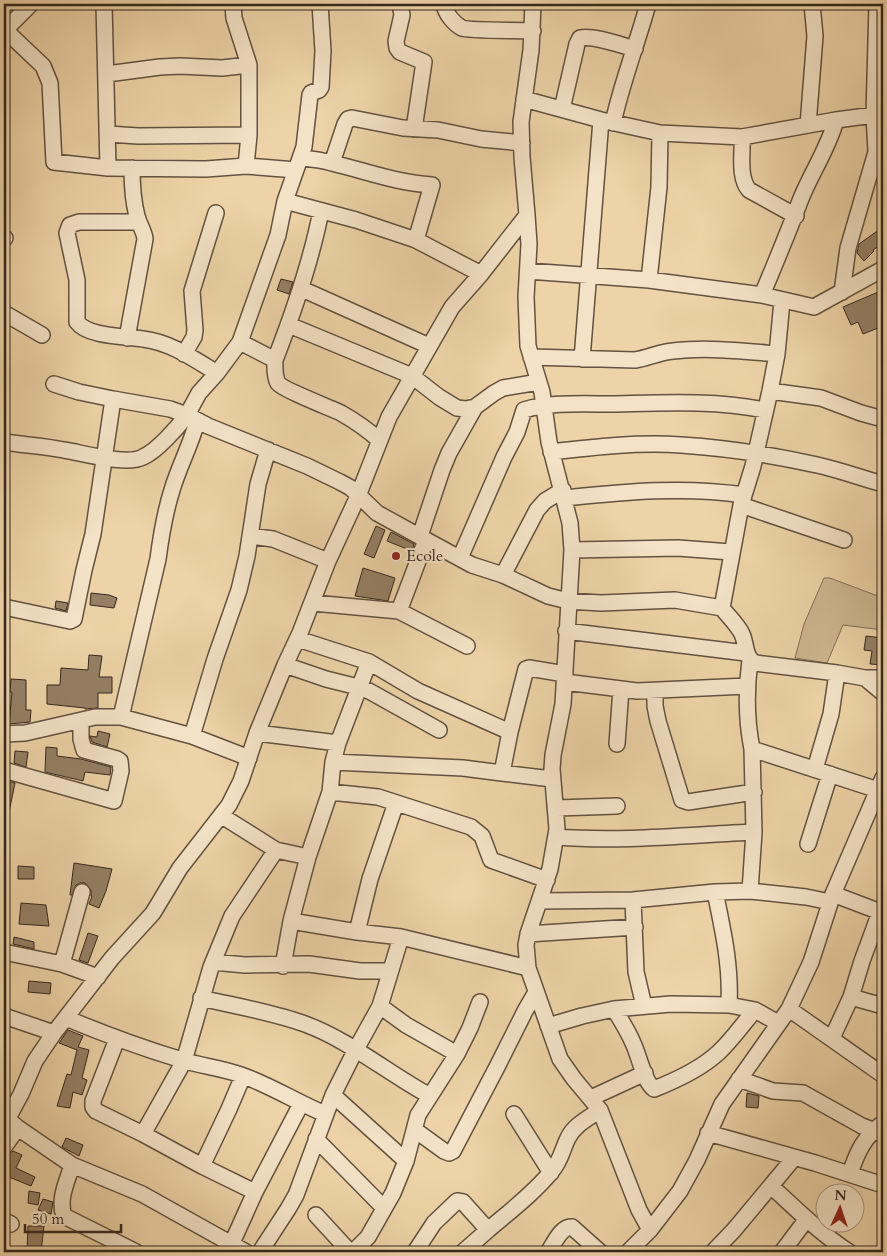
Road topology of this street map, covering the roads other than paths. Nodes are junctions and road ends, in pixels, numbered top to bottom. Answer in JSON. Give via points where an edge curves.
{"nodes":[{"id":1,"x":30,"y":4,"type":"edge"},
{"id":2,"x":104,"y":4,"type":"edge"},
{"id":3,"x":232,"y":4,"type":"edge"},
{"id":4,"x":320,"y":4,"type":"edge"},
{"id":5,"x":400,"y":4,"type":"edge"},
{"id":6,"x":444,"y":4,"type":"edge"},
{"id":7,"x":533,"y":4,"type":"edge"},
{"id":8,"x":648,"y":4,"type":"edge"},
{"id":9,"x":812,"y":4,"type":"edge"},
{"id":10,"x":877,"y":4,"type":"edge"},
{"id":11,"x":4,"y":31,"type":"edge"},
{"id":12,"x":533,"y":31,"type":"junction"},
{"id":13,"x":635,"y":49,"type":"junction"},
{"id":14,"x":249,"y":65,"type":"junction"},
{"id":15,"x":107,"y":74,"type":"junction"},
{"id":16,"x":524,"y":99,"type":"junction"},
{"id":17,"x":562,"y":108,"type":"junction"},
{"id":18,"x":879,"y":113,"type":"edge"},
{"id":19,"x":836,"y":120,"type":"junction"},
{"id":20,"x":607,"y":122,"type":"junction"},
{"id":21,"x":808,"y":125,"type":"junction"},
{"id":22,"x":414,"y":130,"type":"junction"},
{"id":23,"x":660,"y":133,"type":"junction"},
{"id":24,"x":108,"y":134,"type":"junction"},
{"id":25,"x":249,"y":135,"type":"junction"},
{"id":26,"x":742,"y":137,"type":"junction"},
{"id":27,"x":522,"y":143,"type":"junction"},
{"id":28,"x":332,"y":163,"type":"junction"},
{"id":29,"x":298,"y":164,"type":"junction"},
{"id":30,"x":246,"y":166,"type":"junction"},
{"id":31,"x":108,"y":168,"type":"junction"},
{"id":32,"x":132,"y":168,"type":"junction"},
{"id":33,"x":285,"y":201,"type":"junction"},
{"id":34,"x":321,"y":211,"type":"junction"},
{"id":35,"x":216,"y":213,"type":"dead end"},
{"id":36,"x":527,"y":215,"type":"junction"},
{"id":37,"x":796,"y":216,"type":"junction"},
{"id":38,"x":139,"y":222,"type":"junction"},
{"id":39,"x":416,"y":240,"type":"junction"},
{"id":40,"x":883,"y":269,"type":"edge"},
{"id":41,"x":528,"y":271,"type":"junction"},
{"id":42,"x":481,"y":274,"type":"junction"},
{"id":43,"x":590,"y":276,"type":"junction"},
{"id":44,"x":649,"y":280,"type":"junction"},
{"id":45,"x":302,"y":289,"type":"junction"},
{"id":46,"x":842,"y":292,"type":"junction"},
{"id":47,"x":762,"y":295,"type":"junction"},
{"id":48,"x":782,"y":301,"type":"junction"},
{"id":49,"x":4,"y":313,"type":"edge"},
{"id":50,"x":289,"y":325,"type":"junction"},
{"id":51,"x":42,"y":335,"type":"dead end"},
{"id":52,"x":127,"y":338,"type":"junction"},
{"id":53,"x":240,"y":342,"type":"junction"},
{"id":54,"x":429,"y":346,"type":"junction"},
{"id":55,"x":184,"y":354,"type":"junction"},
{"id":56,"x":777,"y":354,"type":"junction"},
{"id":57,"x":530,"y":357,"type":"junction"},
{"id":58,"x":582,"y":359,"type":"junction"},
{"id":59,"x":275,"y":360,"type":"junction"},
{"id":60,"x":217,"y":373,"type":"junction"},
{"id":61,"x":412,"y":376,"type":"junction"},
{"id":62,"x":539,"y":382,"type":"junction"},
{"id":63,"x":54,"y":384,"type":"dead end"},
{"id":64,"x":770,"y":391,"type":"junction"},
{"id":65,"x":113,"y":399,"type":"junction"},
{"id":66,"x":475,"y":407,"type":"junction"},
{"id":67,"x":544,"y":407,"type":"junction"},
{"id":68,"x":764,"y":410,"type":"junction"},
{"id":69,"x":192,"y":418,"type":"junction"},
{"id":70,"x":883,"y":419,"type":"edge"},
{"id":71,"x":379,"y":440,"type":"junction"},
{"id":72,"x":4,"y":442,"type":"edge"},
{"id":73,"x":268,"y":450,"type":"junction"},
{"id":74,"x":551,"y":452,"type":"junction"},
{"id":75,"x":756,"y":454,"type":"junction"},
{"id":76,"x":105,"y":459,"type":"junction"},
{"id":77,"x":883,"y":484,"type":"edge"},
{"id":78,"x":564,"y":494,"type":"junction"},
{"id":79,"x":358,"y":496,"type":"junction"},
{"id":80,"x":742,"y":500,"type":"junction"},
{"id":81,"x":250,"y":536,"type":"junction"},
{"id":82,"x":423,"y":538,"type":"junction"},
{"id":83,"x":844,"y":540,"type":"dead end"},
{"id":84,"x":572,"y":550,"type":"junction"},
{"id":85,"x":731,"y":552,"type":"junction"},
{"id":86,"x":460,"y":558,"type":"junction"},
{"id":87,"x":328,"y":561,"type":"junction"},
{"id":88,"x":504,"y":575,"type":"junction"},
{"id":89,"x":568,"y":602,"type":"junction"},
{"id":90,"x":313,"y":603,"type":"junction"},
{"id":91,"x":4,"y":607,"type":"edge"},
{"id":92,"x":722,"y":608,"type":"junction"},
{"id":93,"x":399,"y":611,"type":"junction"},
{"id":94,"x":566,"y":631,"type":"junction"},
{"id":95,"x":298,"y":639,"type":"junction"},
{"id":96,"x":467,"y":646,"type":"dead end"},
{"id":97,"x":748,"y":656,"type":"junction"},
{"id":98,"x":369,"y":662,"type":"junction"},
{"id":99,"x":285,"y":665,"type":"junction"},
{"id":100,"x":837,"y":673,"type":"junction"},
{"id":101,"x":565,"y":678,"type":"junction"},
{"id":102,"x":865,"y":678,"type":"junction"},
{"id":103,"x":883,"y":678,"type":"edge"},
{"id":104,"x":747,"y":686,"type":"junction"},
{"id":105,"x":358,"y":687,"type":"junction"},
{"id":106,"x":621,"y":689,"type":"junction"},
{"id":107,"x":655,"y":690,"type":"junction"},
{"id":108,"x":883,"y":693,"type":"edge"},
{"id":109,"x":121,"y":717,"type":"junction"},
{"id":110,"x":81,"y":720,"type":"junction"},
{"id":111,"x":439,"y":730,"type":"dead end"},
{"id":112,"x":257,"y":732,"type":"junction"},
{"id":113,"x":510,"y":732,"type":"junction"},
{"id":114,"x":4,"y":734,"type":"edge"},
{"id":115,"x":192,"y":736,"type":"junction"},
{"id":116,"x":338,"y":743,"type":"junction"},
{"id":117,"x":617,"y":744,"type":"dead end"},
{"id":118,"x":752,"y":749,"type":"junction"},
{"id":119,"x":249,"y":758,"type":"junction"},
{"id":120,"x":333,"y":762,"type":"junction"},
{"id":121,"x":815,"y":769,"type":"junction"},
{"id":122,"x":4,"y":770,"type":"edge"},
{"id":123,"x":502,"y":773,"type":"junction"},
{"id":124,"x":830,"y":774,"type":"junction"},
{"id":125,"x":552,"y":779,"type":"junction"},
{"id":126,"x":881,"y":784,"type":"edge"},
{"id":127,"x":330,"y":792,"type":"junction"},
{"id":128,"x":754,"y":792,"type":"junction"},
{"id":129,"x":396,"y":803,"type":"junction"},
{"id":130,"x":617,"y":806,"type":"dead end"},
{"id":131,"x":557,"y":808,"type":"junction"},
{"id":132,"x":222,"y":816,"type":"junction"},
{"id":133,"x":754,"y":832,"type":"junction"},
{"id":134,"x":556,"y":837,"type":"junction"},
{"id":135,"x":808,"y":844,"type":"dead end"},
{"id":136,"x":276,"y":850,"type":"junction"},
{"id":137,"x":308,"y":857,"type":"junction"},
{"id":138,"x":547,"y":880,"type":"junction"},
{"id":139,"x":750,"y":891,"type":"junction"},
{"id":140,"x":82,"y":892,"type":"dead end"},
{"id":141,"x":715,"y":892,"type":"junction"},
{"id":142,"x":832,"y":898,"type":"junction"},
{"id":143,"x":633,"y":900,"type":"junction"},
{"id":144,"x":540,"y":901,"type":"junction"},
{"id":145,"x":882,"y":913,"type":"edge"},
{"id":146,"x":291,"y":921,"type":"junction"},
{"id":147,"x":635,"y":927,"type":"junction"},
{"id":148,"x":357,"y":932,"type":"junction"},
{"id":149,"x":528,"y":934,"type":"junction"},
{"id":150,"x":401,"y":937,"type":"junction"},
{"id":151,"x":4,"y":952,"type":"edge"},
{"id":152,"x":214,"y":962,"type":"junction"},
{"id":153,"x":62,"y":964,"type":"junction"},
{"id":154,"x":283,"y":966,"type":"junction"},
{"id":155,"x":528,"y":968,"type":"junction"},
{"id":156,"x":390,"y":971,"type":"junction"},
{"id":157,"x":98,"y":977,"type":"junction"},
{"id":158,"x":536,"y":992,"type":"junction"},
{"id":159,"x":851,"y":997,"type":"junction"},
{"id":160,"x":201,"y":998,"type":"junction"},
{"id":161,"x":480,"y":1002,"type":"dead end"},
{"id":162,"x":729,"y":1005,"type":"junction"},
{"id":163,"x":380,"y":1006,"type":"junction"},
{"id":164,"x":644,"y":1006,"type":"junction"},
{"id":165,"x":883,"y":1006,"type":"edge"},
{"id":166,"x":614,"y":1009,"type":"junction"},
{"id":167,"x":790,"y":1009,"type":"junction"},
{"id":168,"x":755,"y":1010,"type":"junction"},
{"id":169,"x":4,"y":1016,"type":"edge"},
{"id":170,"x":66,"y":1018,"type":"junction"},
{"id":171,"x":778,"y":1023,"type":"junction"},
{"id":172,"x":548,"y":1026,"type":"junction"},
{"id":173,"x":54,"y":1033,"type":"junction"},
{"id":174,"x":832,"y":1038,"type":"junction"},
{"id":175,"x":116,"y":1039,"type":"junction"},
{"id":176,"x":355,"y":1051,"type":"junction"},
{"id":177,"x":457,"y":1054,"type":"junction"},
{"id":178,"x":184,"y":1061,"type":"junction"},
{"id":179,"x":645,"y":1073,"type":"junction"},
{"id":180,"x":883,"y":1074,"type":"edge"},
{"id":181,"x":243,"y":1076,"type":"junction"},
{"id":182,"x":739,"y":1079,"type":"junction"},
{"id":183,"x":333,"y":1095,"type":"junction"},
{"id":184,"x":430,"y":1096,"type":"junction"},
{"id":185,"x":301,"y":1104,"type":"junction"},
{"id":186,"x":596,"y":1104,"type":"junction"},
{"id":187,"x":325,"y":1114,"type":"junction"},
{"id":188,"x":514,"y":1114,"type":"dead end"},
{"id":189,"x":10,"y":1121,"type":"edge"},
{"id":190,"x":415,"y":1130,"type":"junction"},
{"id":191,"x":880,"y":1130,"type":"edge"},
{"id":192,"x":708,"y":1133,"type":"junction"},
{"id":193,"x":143,"y":1134,"type":"junction"},
{"id":194,"x":316,"y":1139,"type":"junction"},
{"id":195,"x":4,"y":1147,"type":"edge"},
{"id":196,"x":794,"y":1158,"type":"junction"},
{"id":197,"x":406,"y":1161,"type":"junction"},
{"id":198,"x":72,"y":1165,"type":"junction"},
{"id":199,"x":202,"y":1166,"type":"junction"},
{"id":200,"x":551,"y":1173,"type":"junction"},
{"id":201,"x":850,"y":1174,"type":"junction"},
{"id":202,"x":883,"y":1185,"type":"edge"},
{"id":203,"x":771,"y":1186,"type":"junction"},
{"id":204,"x":255,"y":1192,"type":"junction"},
{"id":205,"x":384,"y":1208,"type":"junction"},
{"id":206,"x":316,"y":1215,"type":"dead end"},
{"id":207,"x":806,"y":1220,"type":"junction"},
{"id":208,"x":488,"y":1230,"type":"junction"},
{"id":209,"x":650,"y":1230,"type":"junction"},
{"id":210,"x":232,"y":1243,"type":"junction"},
{"id":211,"x":832,"y":1247,"type":"edge"},
{"id":212,"x":359,"y":1250,"type":"edge"},
{"id":213,"x":136,"y":1252,"type":"edge"},
{"id":214,"x":246,"y":1252,"type":"edge"},
{"id":215,"x":260,"y":1252,"type":"edge"},
{"id":216,"x":416,"y":1252,"type":"edge"},
{"id":217,"x":463,"y":1252,"type":"edge"},
{"id":218,"x":548,"y":1252,"type":"edge"},
{"id":219,"x":600,"y":1252,"type":"edge"},
{"id":220,"x":628,"y":1252,"type":"edge"},
{"id":221,"x":713,"y":1252,"type":"edge"},
{"id":222,"x":782,"y":1252,"type":"edge"},
{"id":223,"x":849,"y":1252,"type":"edge"}],
"edges":[{"from":1,"to":11,"type":"street"},
{"from":2,"to":15,"type":"street"},
{"from":3,"to":14,"type":"street"},
{"from":4,"to":29,"type":"street","via":[[322,83],[320,89],[310,95]]},
{"from":5,"to":22,"type":"street","via":[[402,15],[397,48],[424,62]]},
{"from":6,"to":12,"type":"street","via":[[451,19],[465,29]]},
{"from":7,"to":12,"type":"street"},
{"from":8,"to":13,"type":"street"},
{"from":9,"to":21,"type":"street","via":[[815,36]]},
{"from":10,"to":18,"type":"street"},
{"from":11,"to":31,"type":"street","via":[[47,72],[51,92],[53,161]]},
{"from":12,"to":16,"type":"street"},
{"from":13,"to":17,"type":"street","via":[[580,38]]},
{"from":13,"to":20,"type":"street"},
{"from":14,"to":15,"type":"street","via":[[160,67]]},
{"from":14,"to":25,"type":"street"},
{"from":15,"to":24,"type":"street"},
{"from":16,"to":17,"type":"street"},
{"from":16,"to":27,"type":"street"},
{"from":17,"to":20,"type":"street"},
{"from":18,"to":19,"type":"street"},
{"from":18,"to":46,"type":"street","via":[[876,157],[848,248]]},
{"from":19,"to":21,"type":"street"},
{"from":19,"to":37,"type":"street"},
{"from":20,"to":23,"type":"street"},
{"from":20,"to":43,"type":"street"},
{"from":21,"to":26,"type":"street"},
{"from":22,"to":27,"type":"street","via":[[438,130]]},
{"from":22,"to":28,"type":"street","via":[[350,118],[339,138]]},
{"from":23,"to":26,"type":"street"},
{"from":23,"to":44,"type":"street","via":[[659,187]]},
{"from":24,"to":25,"type":"street"},
{"from":24,"to":31,"type":"street"},
{"from":25,"to":30,"type":"street"},
{"from":26,"to":37,"type":"street","via":[[746,186]]},
{"from":27,"to":36,"type":"street"},
{"from":28,"to":29,"type":"street"},
{"from":28,"to":39,"type":"street","via":[[410,183],[432,185]]},
{"from":29,"to":30,"type":"street"},
{"from":29,"to":33,"type":"street"},
{"from":30,"to":32,"type":"street"},
{"from":31,"to":32,"type":"street"},
{"from":32,"to":38,"type":"street"},
{"from":33,"to":34,"type":"street"},
{"from":33,"to":53,"type":"street","via":[[278,235]]},
{"from":34,"to":39,"type":"street"},
{"from":34,"to":45,"type":"street"},
{"from":35,"to":55,"type":"street","via":[[192,291],[195,330]]},
{"from":36,"to":41,"type":"street"},
{"from":36,"to":42,"type":"street"},
{"from":37,"to":47,"type":"street"},
{"from":38,"to":52,"type":"street","via":[[145,239]]},
{"from":38,"to":52,"type":"street","via":[[79,222],[70,225],[67,233],[76,280],[77,322],[90,330]]},
{"from":39,"to":42,"type":"street"},
{"from":40,"to":46,"type":"street"},
{"from":41,"to":43,"type":"street"},
{"from":41,"to":57,"type":"street","via":[[526,322]]},
{"from":42,"to":54,"type":"street","via":[[452,307]]},
{"from":43,"to":44,"type":"street"},
{"from":43,"to":58,"type":"street"},
{"from":44,"to":47,"type":"street"},
{"from":45,"to":50,"type":"street"},
{"from":45,"to":54,"type":"street"},
{"from":46,"to":48,"type":"street","via":[[814,307]]},
{"from":47,"to":48,"type":"street"},
{"from":48,"to":56,"type":"street"},
{"from":49,"to":51,"type":"street"},
{"from":50,"to":59,"type":"street"},
{"from":50,"to":61,"type":"street"},
{"from":52,"to":55,"type":"street","via":[[170,346]]},
{"from":53,"to":59,"type":"street"},
{"from":53,"to":60,"type":"street"},
{"from":54,"to":61,"type":"street"},
{"from":55,"to":60,"type":"street"},
{"from":56,"to":58,"type":"street","via":[[674,350],[635,360]]},
{"from":56,"to":64,"type":"street"},
{"from":57,"to":58,"type":"street"},
{"from":57,"to":62,"type":"street"},
{"from":59,"to":71,"type":"street","via":[[275,375],[284,388],[365,427]]},
{"from":60,"to":69,"type":"street","via":[[199,393]]},
{"from":61,"to":66,"type":"street","via":[[457,408]]},
{"from":61,"to":71,"type":"street"},
{"from":62,"to":66,"type":"street","via":[[504,388]]},
{"from":62,"to":67,"type":"street"},
{"from":63,"to":65,"type":"street"},
{"from":64,"to":68,"type":"street"},
{"from":64,"to":70,"type":"street","via":[[827,400]]},
{"from":65,"to":69,"type":"street","via":[[170,409]]},
{"from":65,"to":76,"type":"street"},
{"from":66,"to":82,"type":"street","via":[[442,470]]},
{"from":67,"to":68,"type":"street","via":[[681,403],[728,404]]},
{"from":67,"to":74,"type":"street"},
{"from":67,"to":86,"type":"street","via":[[522,412],[517,432]]},
{"from":68,"to":75,"type":"street"},
{"from":69,"to":73,"type":"street"},
{"from":69,"to":76,"type":"street","via":[[144,457]]},
{"from":69,"to":109,"type":"street","via":[[191,444],[171,492]]},
{"from":71,"to":79,"type":"street"},
{"from":72,"to":76,"type":"street"},
{"from":73,"to":79,"type":"street","via":[[340,482]]},
{"from":73,"to":81,"type":"street","via":[[258,484]]},
{"from":74,"to":75,"type":"street","via":[[679,445]]},
{"from":74,"to":78,"type":"street"},
{"from":75,"to":77,"type":"street","via":[[816,465]]},
{"from":75,"to":80,"type":"street"},
{"from":76,"to":91,"type":"street","via":[[74,619],[70,622]]},
{"from":78,"to":80,"type":"street","via":[[714,491]]},
{"from":78,"to":84,"type":"street"},
{"from":78,"to":88,"type":"street","via":[[545,501],[537,510]]},
{"from":79,"to":82,"type":"street","via":[[377,513]]},
{"from":79,"to":87,"type":"street"},
{"from":80,"to":83,"type":"street"},
{"from":80,"to":85,"type":"street"},
{"from":81,"to":87,"type":"street","via":[[273,539]]},
{"from":81,"to":115,"type":"street","via":[[239,590]]},
{"from":82,"to":86,"type":"street"},
{"from":82,"to":93,"type":"street"},
{"from":84,"to":85,"type":"street","via":[[658,547]]},
{"from":84,"to":89,"type":"street"},
{"from":85,"to":92,"type":"street"},
{"from":86,"to":88,"type":"street"},
{"from":87,"to":90,"type":"street"},
{"from":88,"to":89,"type":"street"},
{"from":89,"to":92,"type":"street","via":[[675,600]]},
{"from":89,"to":94,"type":"street"},
{"from":90,"to":93,"type":"street"},
{"from":90,"to":95,"type":"street"},
{"from":92,"to":97,"type":"street","via":[[742,634]]},
{"from":93,"to":96,"type":"street"},
{"from":94,"to":97,"type":"street"},
{"from":94,"to":101,"type":"street"},
{"from":95,"to":98,"type":"street"},
{"from":95,"to":99,"type":"street"},
{"from":97,"to":100,"type":"street","via":[[762,664]]},
{"from":97,"to":104,"type":"street"},
{"from":98,"to":105,"type":"street"},
{"from":98,"to":113,"type":"street","via":[[418,691]]},
{"from":99,"to":105,"type":"street"},
{"from":99,"to":112,"type":"street"},
{"from":100,"to":102,"type":"street"},
{"from":100,"to":121,"type":"street","via":[[831,714]]},
{"from":101,"to":106,"type":"street"},
{"from":101,"to":113,"type":"street","via":[[526,669]]},
{"from":101,"to":125,"type":"street"},
{"from":102,"to":103,"type":"street"},
{"from":102,"to":108,"type":"street"},
{"from":104,"to":107,"type":"street"},
{"from":104,"to":118,"type":"street"},
{"from":105,"to":111,"type":"street"},
{"from":105,"to":116,"type":"street"},
{"from":106,"to":107,"type":"street"},
{"from":106,"to":117,"type":"street"},
{"from":107,"to":128,"type":"street","via":[[658,721],[682,800],[688,802]]},
{"from":109,"to":110,"type":"street"},
{"from":109,"to":115,"type":"street"},
{"from":110,"to":114,"type":"street","via":[[25,733]]},
{"from":110,"to":122,"type":"street","via":[[80,739],[84,750],[120,762],[121,772],[114,801]]},
{"from":112,"to":116,"type":"street"},
{"from":112,"to":119,"type":"street"},
{"from":113,"to":123,"type":"street"},
{"from":115,"to":119,"type":"street"},
{"from":116,"to":120,"type":"street"},
{"from":118,"to":121,"type":"street"},
{"from":118,"to":128,"type":"street"},
{"from":119,"to":132,"type":"street"},
{"from":120,"to":123,"type":"street"},
{"from":120,"to":127,"type":"street"},
{"from":121,"to":124,"type":"street"},
{"from":123,"to":125,"type":"street"},
{"from":124,"to":126,"type":"street"},
{"from":124,"to":135,"type":"street"},
{"from":125,"to":131,"type":"street"},
{"from":126,"to":142,"type":"street"},
{"from":127,"to":129,"type":"street","via":[[364,795]]},
{"from":127,"to":137,"type":"street"},
{"from":128,"to":133,"type":"street"},
{"from":129,"to":138,"type":"street","via":[[471,827],[482,836],[491,860]]},
{"from":129,"to":148,"type":"street","via":[[370,879]]},
{"from":130,"to":131,"type":"street"},
{"from":131,"to":134,"type":"street"},
{"from":132,"to":136,"type":"street"},
{"from":132,"to":157,"type":"street","via":[[180,868],[153,913]]},
{"from":133,"to":134,"type":"street","via":[[594,840]]},
{"from":133,"to":139,"type":"street"},
{"from":134,"to":138,"type":"street"},
{"from":136,"to":137,"type":"street"},
{"from":136,"to":152,"type":"street","via":[[232,916]]},
{"from":137,"to":146,"type":"street"},
{"from":138,"to":144,"type":"street"},
{"from":139,"to":141,"type":"street"},
{"from":139,"to":142,"type":"street"},
{"from":140,"to":153,"type":"street"},
{"from":141,"to":143,"type":"street"},
{"from":141,"to":162,"type":"street","via":[[728,956]]},
{"from":142,"to":145,"type":"street"},
{"from":142,"to":167,"type":"street","via":[[811,962]]},
{"from":143,"to":144,"type":"street"},
{"from":143,"to":147,"type":"street"},
{"from":144,"to":149,"type":"street"},
{"from":145,"to":159,"type":"street"},
{"from":146,"to":148,"type":"street"},
{"from":146,"to":154,"type":"street"},
{"from":147,"to":149,"type":"street"},
{"from":147,"to":164,"type":"street","via":[[636,972]]},
{"from":148,"to":150,"type":"street"},
{"from":149,"to":155,"type":"street"},
{"from":150,"to":155,"type":"street"},
{"from":150,"to":156,"type":"street"},
{"from":151,"to":153,"type":"street"},
{"from":152,"to":154,"type":"street"},
{"from":152,"to":160,"type":"street"},
{"from":153,"to":157,"type":"street"},
{"from":154,"to":156,"type":"street","via":[[309,964],[360,972]]},
{"from":155,"to":158,"type":"street"},
{"from":156,"to":163,"type":"street"},
{"from":157,"to":170,"type":"street"},
{"from":158,"to":172,"type":"street"},
{"from":158,"to":190,"type":"street","via":[[453,1151],[444,1151]]},
{"from":159,"to":165,"type":"street"},
{"from":159,"to":174,"type":"street"},
{"from":160,"to":176,"type":"street","via":[[305,1024]]},
{"from":160,"to":178,"type":"street"},
{"from":161,"to":177,"type":"street"},
{"from":162,"to":164,"type":"street"},
{"from":162,"to":168,"type":"street"},
{"from":163,"to":176,"type":"street"},
{"from":163,"to":177,"type":"street"},
{"from":164,"to":166,"type":"street"},
{"from":166,"to":172,"type":"street"},
{"from":166,"to":179,"type":"street","via":[[634,1044]]},
{"from":167,"to":171,"type":"street"},
{"from":167,"to":174,"type":"street"},
{"from":168,"to":171,"type":"street"},
{"from":168,"to":179,"type":"street","via":[[719,1052],[691,1072],[654,1089]]},
{"from":169,"to":173,"type":"street"},
{"from":170,"to":173,"type":"street"},
{"from":170,"to":175,"type":"street"},
{"from":171,"to":182,"type":"street"},
{"from":172,"to":186,"type":"street","via":[[560,1060]]},
{"from":173,"to":189,"type":"street","via":[[35,1061]]},
{"from":174,"to":180,"type":"street"},
{"from":175,"to":178,"type":"street"},
{"from":175,"to":193,"type":"street","via":[[93,1107]]},
{"from":176,"to":183,"type":"street"},
{"from":176,"to":184,"type":"street"},
{"from":177,"to":184,"type":"street"},
{"from":178,"to":181,"type":"street"},
{"from":178,"to":193,"type":"street"},
{"from":179,"to":186,"type":"street"},
{"from":181,"to":185,"type":"street"},
{"from":181,"to":199,"type":"street"},
{"from":182,"to":191,"type":"street","via":[[773,1091],[803,1093]]},
{"from":182,"to":192,"type":"street"},
{"from":183,"to":187,"type":"street"},
{"from":183,"to":197,"type":"street"},
{"from":184,"to":190,"type":"street","via":[[418,1115]]},
{"from":185,"to":187,"type":"street"},
{"from":185,"to":204,"type":"street"},
{"from":186,"to":200,"type":"street","via":[[572,1131],[562,1158]]},
{"from":186,"to":209,"type":"street"},
{"from":187,"to":194,"type":"street"},
{"from":188,"to":200,"type":"street"},
{"from":189,"to":195,"type":"street"},
{"from":189,"to":198,"type":"street"},
{"from":190,"to":197,"type":"street"},
{"from":191,"to":201,"type":"street","via":[[863,1141]]},
{"from":192,"to":196,"type":"street"},
{"from":192,"to":209,"type":"street","via":[[680,1191]]},
{"from":193,"to":199,"type":"street"},
{"from":194,"to":205,"type":"street"},
{"from":194,"to":215,"type":"street","via":[[296,1195]]},
{"from":196,"to":201,"type":"street"},
{"from":196,"to":203,"type":"street"},
{"from":197,"to":205,"type":"street","via":[[399,1182]]},
{"from":198,"to":210,"type":"street","via":[[142,1194]]},
{"from":198,"to":213,"type":"street","via":[[60,1207],[64,1216]]},
{"from":199,"to":204,"type":"street"},
{"from":200,"to":208,"type":"street"},
{"from":201,"to":202,"type":"street"},
{"from":203,"to":207,"type":"street"},
{"from":203,"to":221,"type":"street"},
{"from":204,"to":210,"type":"street"},
{"from":205,"to":212,"type":"street"},
{"from":206,"to":212,"type":"street"},
{"from":207,"to":211,"type":"street"},
{"from":207,"to":222,"type":"street"},
{"from":208,"to":216,"type":"street","via":[[464,1202],[457,1201],[434,1223]]},
{"from":208,"to":217,"type":"street"},
{"from":209,"to":220,"type":"street"},
{"from":210,"to":214,"type":"street"},
{"from":211,"to":223,"type":"street"},
{"from":218,"to":219,"type":"street","via":[[563,1230],[569,1227]]}]}
